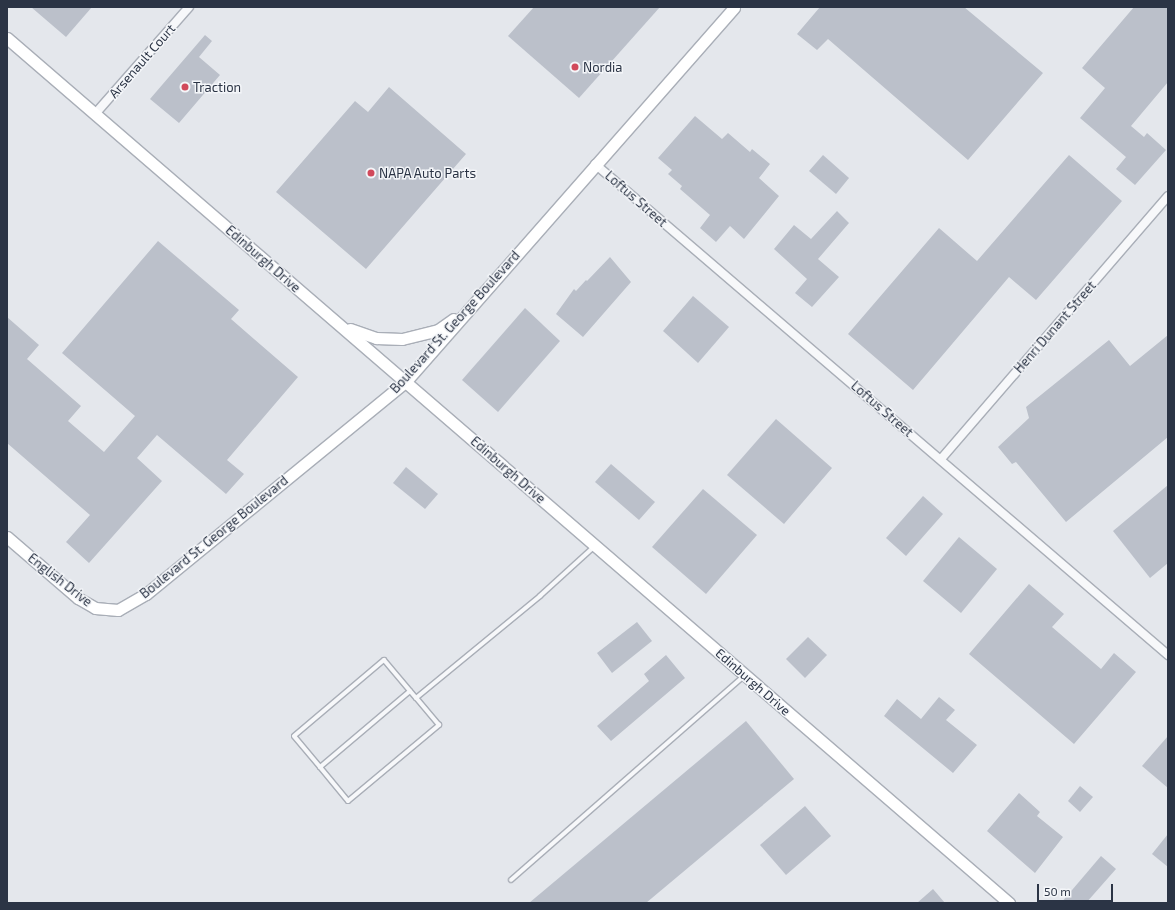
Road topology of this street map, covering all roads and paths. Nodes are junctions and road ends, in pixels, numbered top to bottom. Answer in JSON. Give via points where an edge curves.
{"nodes":[{"id":1,"x":189,"y":7,"type":"edge"},
{"id":2,"x":734,"y":7,"type":"edge"},
{"id":3,"x":7,"y":38,"type":"edge"},
{"id":4,"x":95,"y":114,"type":"junction"},
{"id":5,"x":595,"y":164,"type":"junction"},
{"id":6,"x":1168,"y":196,"type":"edge"},
{"id":7,"x":466,"y":311,"type":"junction"},
{"id":8,"x":332,"y":319,"type":"junction"},
{"id":9,"x":406,"y":381,"type":"junction"},
{"id":10,"x":941,"y":459,"type":"junction"},
{"id":11,"x":7,"y":537,"type":"edge"},
{"id":12,"x":596,"y":546,"type":"junction"},
{"id":13,"x":118,"y":610,"type":"joint"},
{"id":14,"x":1168,"y":656,"type":"edge"},
{"id":15,"x":745,"y":675,"type":"junction"},
{"id":16,"x":410,"y":691,"type":"junction"},
{"id":17,"x":416,"y":698,"type":"junction"},
{"id":18,"x":320,"y":767,"type":"junction"},
{"id":19,"x":510,"y":880,"type":"dead end"},
{"id":20,"x":1009,"y":903,"type":"edge"}],
"edges":[{"from":1,"to":4,"type":"street","name":"Arsenault Court"},
{"from":2,"to":5,"type":"street","name":"Boulevard St. George Boulevard"},
{"from":3,"to":4,"type":"street","name":"Edinburgh Drive"},
{"from":4,"to":8,"type":"street","name":"Edinburgh Drive"},
{"from":5,"to":7,"type":"street","name":"Boulevard St. George Boulevard"},
{"from":5,"to":10,"type":"street","name":"Loftus Street"},
{"from":6,"to":10,"type":"street","name":"Henri Dunant Street"},
{"from":7,"to":8,"type":"street","via":[[438,330],[389,340],[358,333]]},
{"from":7,"to":9,"type":"street","name":"Boulevard St. George Boulevard"},
{"from":8,"to":9,"type":"street","name":"Edinburgh Drive"},
{"from":9,"to":12,"type":"street","name":"Edinburgh Drive"},
{"from":9,"to":13,"type":"street","name":"Boulevard St. George Boulevard","via":[[146,594]]},
{"from":10,"to":14,"type":"street","name":"Loftus Street"},
{"from":11,"to":13,"type":"street","name":"English Drive","via":[[78,598],[96,608]]},
{"from":12,"to":15,"type":"street","name":"Edinburgh Drive"},
{"from":12,"to":17,"type":"lane","via":[[540,596]]},
{"from":15,"to":19,"type":"lane"},
{"from":15,"to":20,"type":"street","name":"Edinburgh Drive"},
{"from":16,"to":17,"type":"lane"},
{"from":16,"to":18,"type":"lane"},
{"from":16,"to":18,"type":"lane","via":[[384,660],[294,736]]},
{"from":17,"to":18,"type":"lane","via":[[439,725],[348,801]]}]}
